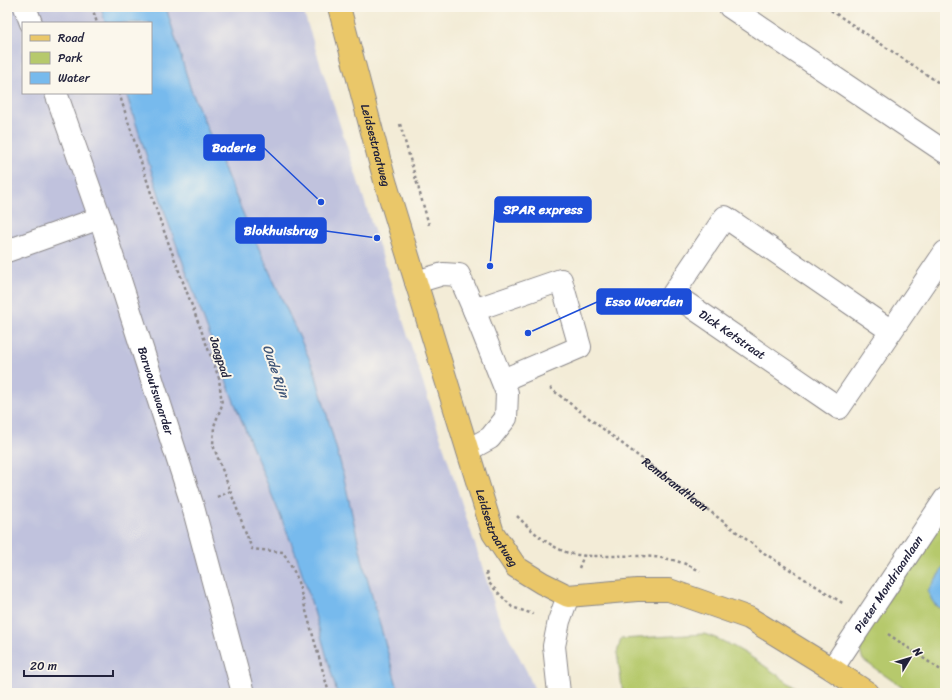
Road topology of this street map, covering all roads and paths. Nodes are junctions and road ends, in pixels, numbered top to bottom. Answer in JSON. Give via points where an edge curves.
{"nodes":[{"id":1,"x":25,"y":7,"type":"edge"},
{"id":2,"x":92,"y":7,"type":"edge"},
{"id":3,"x":339,"y":7,"type":"edge"},
{"id":4,"x":730,"y":7,"type":"edge"},
{"id":5,"x":826,"y":7,"type":"edge"},
{"id":6,"x":31,"y":22,"type":"edge"},
{"id":7,"x":97,"y":22,"type":"edge"},
{"id":8,"x":945,"y":87,"type":"edge"},
{"id":9,"x":56,"y":94,"type":"edge"},
{"id":10,"x":119,"y":94,"type":"edge"},
{"id":11,"x":945,"y":152,"type":"edge"},
{"id":12,"x":100,"y":218,"type":"junction"},
{"id":13,"x":7,"y":251,"type":"edge"},
{"id":14,"x":945,"y":252,"type":"edge"},
{"id":15,"x":416,"y":282,"type":"junction"},
{"id":16,"x":474,"y":310,"type":"junction"},
{"id":17,"x":891,"y":331,"type":"junction"},
{"id":18,"x":503,"y":380,"type":"junction"},
{"id":19,"x":548,"y":387,"type":"dead end"},
{"id":20,"x":468,"y":450,"type":"junction"},
{"id":21,"x":945,"y":500,"type":"edge"},
{"id":22,"x":568,"y":596,"type":"junction"},
{"id":23,"x":866,"y":619,"type":"junction"},
{"id":24,"x":832,"y":669,"type":"junction"},
{"id":25,"x":945,"y":673,"type":"edge"},
{"id":26,"x":243,"y":693,"type":"edge"},
{"id":27,"x":329,"y":693,"type":"edge"},
{"id":28,"x":559,"y":693,"type":"edge"},
{"id":29,"x":868,"y":693,"type":"edge"}],
"edges":[{"from":1,"to":6,"type":"street"},
{"from":2,"to":7,"type":"path"},
{"from":3,"to":15,"type":"main road","name":"Leidsestraatweg","via":[[385,181]]},
{"from":4,"to":11,"type":"street"},
{"from":5,"to":8,"type":"path"},
{"from":9,"to":12,"type":"street","name":"Barwoutswaarder"},
{"from":10,"to":27,"type":"path","name":"Jaagpad","via":[[158,215],[219,378],[222,406],[214,426],[213,445],[252,549],[282,552],[296,574]]},
{"from":12,"to":13,"type":"street"},
{"from":12,"to":26,"type":"street","name":"Barwoutswaarder","via":[[193,507]]},
{"from":14,"to":17,"type":"street","name":"Dick Ketstraat"},
{"from":15,"to":16,"type":"street","via":[[443,274],[459,275]]},
{"from":15,"to":20,"type":"main road","name":"Leidsestraatweg"},
{"from":16,"to":18,"type":"street"},
{"from":16,"to":18,"type":"street","via":[[561,280],[580,347]]},
{"from":17,"to":17,"type":"street","name":"Dick Ketstraat","via":[[725,217],[673,294],[838,408]]},
{"from":18,"to":20,"type":"street","via":[[507,393],[506,418],[490,438]]},
{"from":19,"to":23,"type":"path","name":"Rembrandtlaan","via":[[764,553]]},
{"from":20,"to":22,"type":"main road","name":"Leidsestraatweg","via":[[493,533],[516,566]]},
{"from":21,"to":23,"type":"street","name":"Pieter Mondriaanlaan"},
{"from":22,"to":24,"type":"main road","via":[[669,590],[749,618]]},
{"from":22,"to":28,"type":"street","via":[[554,646]]},
{"from":23,"to":24,"type":"street","name":"Pieter Mondriaanlaan"},
{"from":23,"to":25,"type":"path","name":"Rembrandtlaan"},
{"from":24,"to":29,"type":"main road"}]}
